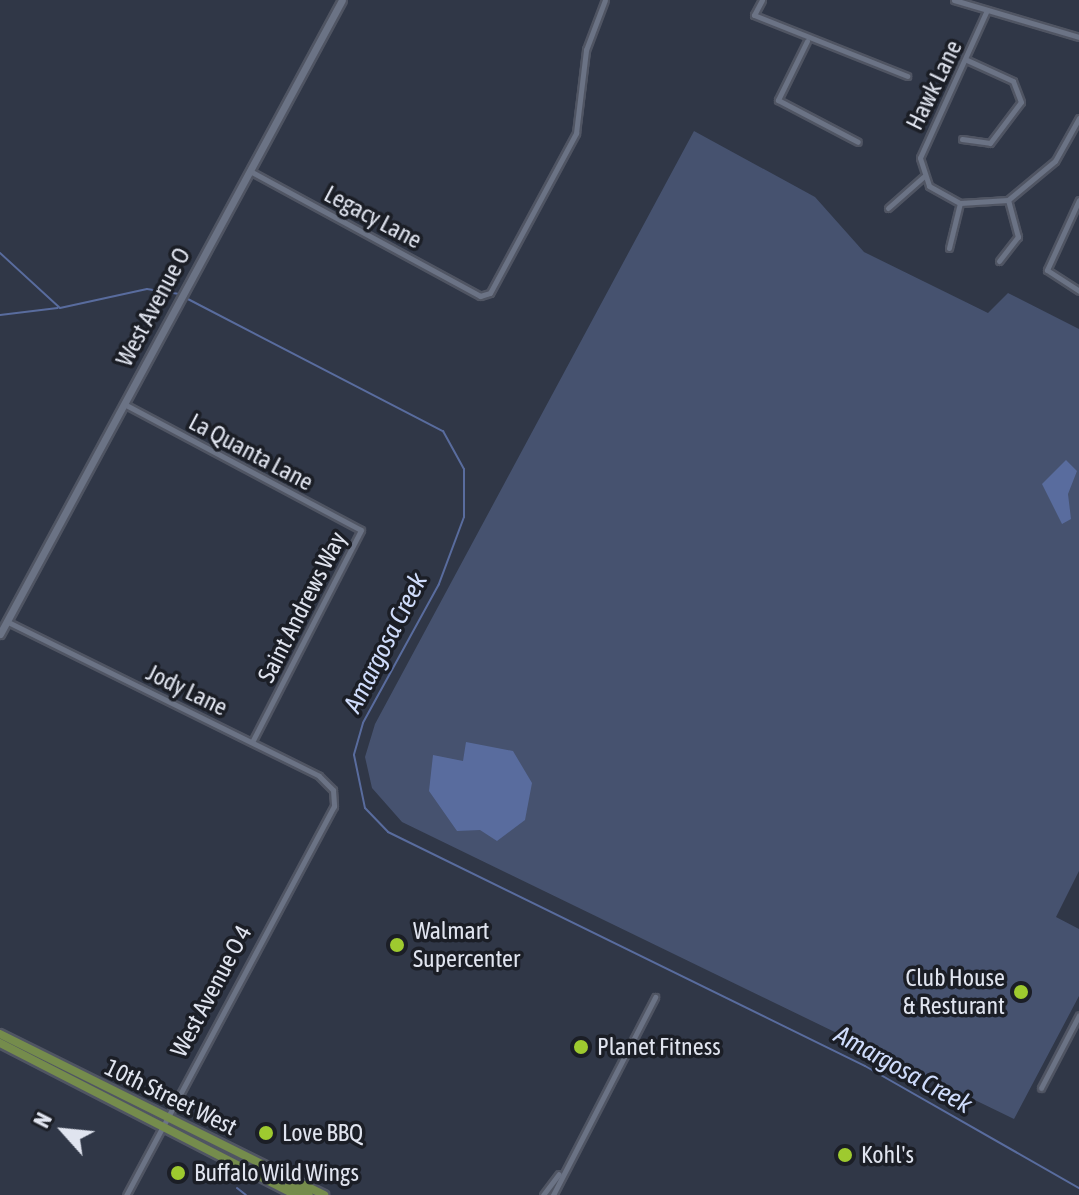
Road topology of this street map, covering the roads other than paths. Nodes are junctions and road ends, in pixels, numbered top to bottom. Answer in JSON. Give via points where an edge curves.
{"nodes":[{"id":1,"x":342,"y":0,"type":"edge"},
{"id":2,"x":605,"y":0,"type":"edge"},
{"id":3,"x":762,"y":0,"type":"edge"},
{"id":4,"x":954,"y":0,"type":"edge"},
{"id":5,"x":987,"y":10,"type":"junction"},
{"id":6,"x":1079,"y":36,"type":"edge"},
{"id":7,"x":807,"y":41,"type":"junction"},
{"id":8,"x":967,"y":60,"type":"junction"},
{"id":9,"x":907,"y":76,"type":"dead end"},
{"id":10,"x":1079,"y":118,"type":"edge"},
{"id":11,"x":962,"y":139,"type":"dead end"},
{"id":12,"x":858,"y":142,"type":"dead end"},
{"id":13,"x":249,"y":171,"type":"junction"},
{"id":14,"x":923,"y":177,"type":"junction"},
{"id":15,"x":1008,"y":200,"type":"junction"},
{"id":16,"x":1079,"y":200,"type":"edge"},
{"id":17,"x":960,"y":203,"type":"junction"},
{"id":18,"x":888,"y":208,"type":"dead end"},
{"id":19,"x":949,"y":248,"type":"dead end"},
{"id":20,"x":999,"y":261,"type":"dead end"},
{"id":21,"x":1079,"y":291,"type":"edge"},
{"id":22,"x":124,"y":404,"type":"junction"},
{"id":23,"x":361,"y":530,"type":"joint"},
{"id":24,"x":6,"y":621,"type":"junction"},
{"id":25,"x":0,"y":634,"type":"edge"},
{"id":26,"x":252,"y":742,"type":"junction"},
{"id":27,"x":334,"y":806,"type":"joint"},
{"id":28,"x":655,"y":997,"type":"dead end"},
{"id":29,"x":1079,"y":1015,"type":"edge"},
{"id":30,"x":0,"y":1034,"type":"edge"},
{"id":31,"x":0,"y":1043,"type":"edge"},
{"id":32,"x":1041,"y":1088,"type":"dead end"},
{"id":33,"x":164,"y":1115,"type":"junction"},
{"id":34,"x":160,"y":1125,"type":"junction"},
{"id":35,"x":564,"y":1167,"type":"junction"},
{"id":36,"x":263,"y":1178,"type":"junction"},
{"id":37,"x":126,"y":1195,"type":"edge"},
{"id":38,"x":296,"y":1195,"type":"edge"},
{"id":39,"x":309,"y":1195,"type":"edge"},
{"id":40,"x":324,"y":1195,"type":"edge"},
{"id":41,"x":543,"y":1195,"type":"edge"},
{"id":42,"x":553,"y":1195,"type":"edge"}],
"edges":[{"from":1,"to":13,"type":"main road","name":"West Avenue O"},
{"from":2,"to":13,"type":"street","name":"Legacy Lane","via":[[586,50],[576,133],[502,272],[480,296]]},
{"from":3,"to":7,"type":"street","via":[[754,15]]},
{"from":4,"to":5,"type":"street"},
{"from":5,"to":6,"type":"street"},
{"from":5,"to":8,"type":"street","name":"Hawk Lane"},
{"from":7,"to":9,"type":"street"},
{"from":7,"to":12,"type":"street","via":[[778,100]]},
{"from":8,"to":11,"type":"street","via":[[1013,81],[1021,102],[990,143]]},
{"from":8,"to":14,"type":"street","name":"Hawk Lane","via":[[925,143]]},
{"from":10,"to":15,"type":"street","via":[[1055,161]]},
{"from":13,"to":22,"type":"main road","name":"West Avenue O"},
{"from":14,"to":17,"type":"street"},
{"from":14,"to":18,"type":"street"},
{"from":15,"to":17,"type":"street"},
{"from":15,"to":20,"type":"street","via":[[1018,237]]},
{"from":16,"to":21,"type":"street","via":[[1047,260],[1050,277]]},
{"from":17,"to":19,"type":"street"},
{"from":22,"to":23,"type":"street","name":"La Quanta Lane"},
{"from":22,"to":24,"type":"main road","name":"West Avenue O"},
{"from":23,"to":26,"type":"street","name":"Saint Andrews Way"},
{"from":24,"to":25,"type":"main road","name":"West Avenue O"},
{"from":24,"to":26,"type":"street","name":"Jody Lane"},
{"from":26,"to":27,"type":"street","name":"Jody Lane","via":[[327,781]]},
{"from":27,"to":33,"type":"street","name":"West Avenue O 4"},
{"from":28,"to":35,"type":"street"},
{"from":29,"to":32,"type":"street"},
{"from":30,"to":33,"type":"main road","name":"10th Street West"},
{"from":31,"to":34,"type":"main road","name":"10th Street West"},
{"from":33,"to":34,"type":"street","name":"West Avenue O 4"},
{"from":33,"to":40,"type":"main road","name":"10th Street West"},
{"from":34,"to":36,"type":"main road","name":"10th Street West"},
{"from":34,"to":37,"type":"street","name":"West Avenue O 4"},
{"from":35,"to":41,"type":"street"},
{"from":35,"to":42,"type":"street"},
{"from":36,"to":38,"type":"main road","name":"10th Street West"},
{"from":36,"to":39,"type":"main road"}]}
